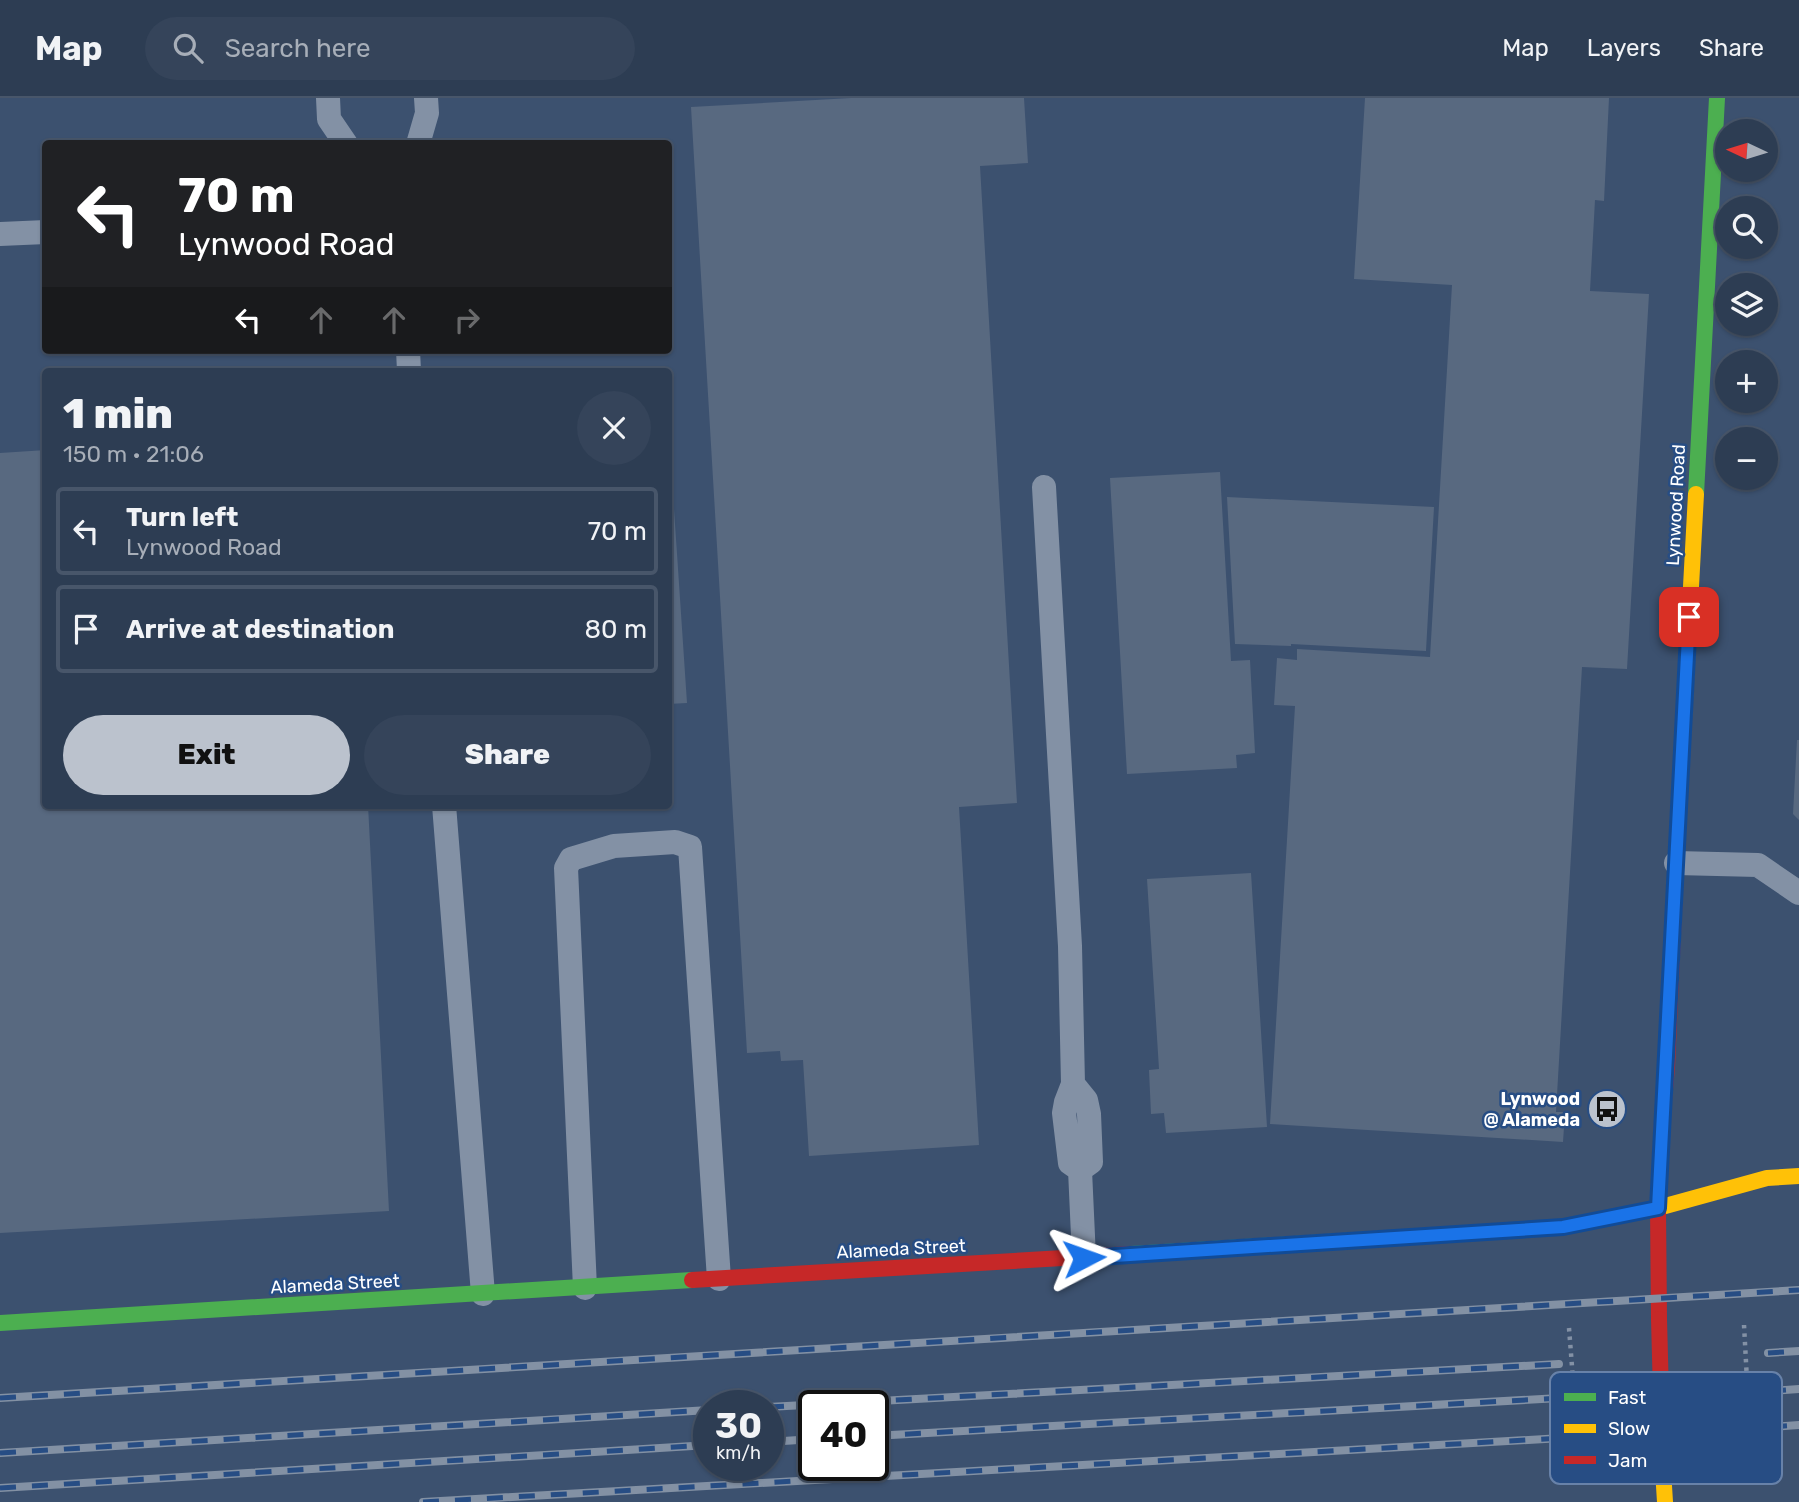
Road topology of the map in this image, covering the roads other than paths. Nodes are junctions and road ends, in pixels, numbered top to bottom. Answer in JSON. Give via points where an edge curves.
{"nodes":[{"id":1,"x":328,"y":98,"type":"edge"},
{"id":2,"x":426,"y":98,"type":"edge"},
{"id":3,"x":1717,"y":98,"type":"edge"},
{"id":4,"x":343,"y":140,"type":"edge"},
{"id":5,"x":419,"y":140,"type":"edge"},
{"id":6,"x":42,"y":232,"type":"edge"},
{"id":7,"x":0,"y":234,"type":"edge"},
{"id":8,"x":1044,"y":486,"type":"dead end"},
{"id":9,"x":444,"y":809,"type":"edge"},
{"id":10,"x":1676,"y":863,"type":"junction"},
{"id":11,"x":1799,"y":893,"type":"edge"},
{"id":12,"x":1799,"y":1176,"type":"edge"},
{"id":13,"x":1658,"y":1208,"type":"junction"},
{"id":14,"x":1084,"y":1258,"type":"junction"},
{"id":15,"x":719,"y":1279,"type":"junction"},
{"id":16,"x":585,"y":1288,"type":"junction"},
{"id":17,"x":483,"y":1294,"type":"junction"},
{"id":18,"x":0,"y":1323,"type":"edge"},
{"id":19,"x":1660,"y":1372,"type":"edge"},
{"id":20,"x":1664,"y":1484,"type":"edge"},
{"id":21,"x":1665,"y":1502,"type":"edge"}],
"edges":[{"from":1,"to":4,"type":"lane","via":[[329,119]]},
{"from":2,"to":5,"type":"lane"},
{"from":3,"to":10,"type":"street","name":"Lynwood Road"},
{"from":6,"to":7,"type":"lane"},
{"from":8,"to":14,"type":"lane","via":[[1070,946],[1073,1084],[1086,1100],[1089,1114],[1091,1162],[1080,1170]]},
{"from":9,"to":17,"type":"lane"},
{"from":10,"to":11,"type":"lane","via":[[1758,865]]},
{"from":10,"to":13,"type":"street","name":"Lynwood Road"},
{"from":12,"to":13,"type":"street","name":"Alameda Street","via":[[1767,1178]]},
{"from":13,"to":14,"type":"street","name":"Alameda Street","via":[[1563,1227]]},
{"from":13,"to":19,"type":"street","name":"Lynwood Road","bridge":true},
{"from":14,"to":15,"type":"street","name":"Alameda Street"},
{"from":15,"to":16,"type":"street","name":"Alameda Street"},
{"from":15,"to":16,"type":"lane","via":[[690,848],[675,842],[614,846],[571,859],[566,868]]},
{"from":16,"to":17,"type":"street","name":"Alameda Street"},
{"from":17,"to":18,"type":"street","name":"Alameda Street"},
{"from":20,"to":21,"type":"street","name":"Lynwood Road","bridge":true}]}
